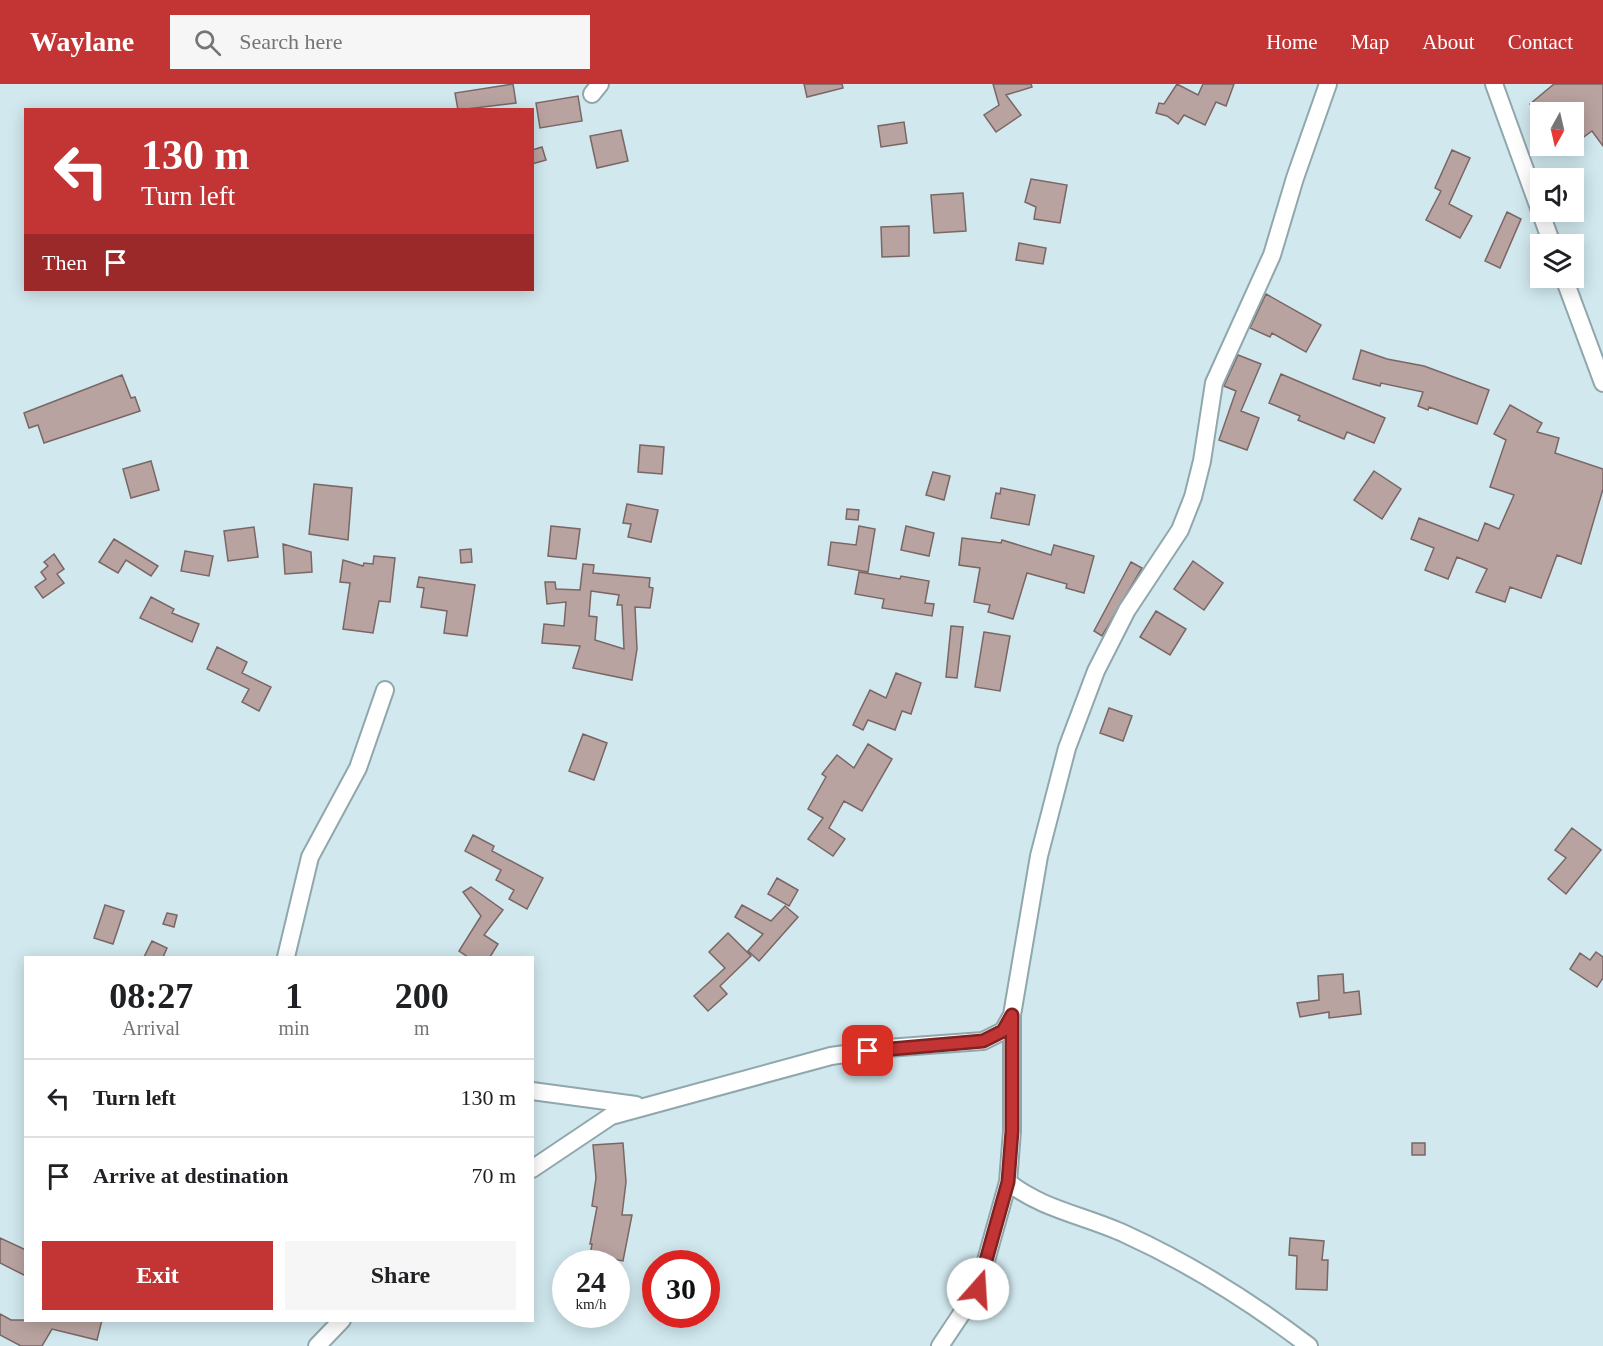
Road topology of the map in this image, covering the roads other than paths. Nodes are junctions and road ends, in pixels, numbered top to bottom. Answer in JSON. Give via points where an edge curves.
{"nodes":[{"id":1,"x":1328,"y":84,"type":"edge"},
{"id":2,"x":1494,"y":84,"type":"edge"},
{"id":3,"x":1548,"y":234,"type":"edge"},
{"id":4,"x":1568,"y":288,"type":"edge"},
{"id":5,"x":1603,"y":383,"type":"edge"},
{"id":6,"x":385,"y":690,"type":"dead end"},
{"id":7,"x":286,"y":956,"type":"edge"},
{"id":8,"x":1012,"y":1015,"type":"junction"},
{"id":9,"x":534,"y":1091,"type":"edge"},
{"id":10,"x":645,"y":1106,"type":"junction"},
{"id":11,"x":534,"y":1168,"type":"edge"},
{"id":12,"x":1008,"y":1182,"type":"junction"},
{"id":13,"x":340,"y":1322,"type":"edge"},
{"id":14,"x":317,"y":1346,"type":"edge"},
{"id":15,"x":940,"y":1346,"type":"edge"},
{"id":16,"x":1309,"y":1346,"type":"edge"}],
"edges":[{"from":1,"to":8,"type":"street","via":[[1272,255],[1214,383],[1193,497],[1180,530],[1127,610],[1096,671],[1067,748],[1039,856]]},
{"from":2,"to":3,"type":"street"},
{"from":4,"to":5,"type":"street"},
{"from":6,"to":7,"type":"street","via":[[358,768],[310,857]]},
{"from":8,"to":10,"type":"street","via":[[1003,1031],[983,1041],[831,1056]]},
{"from":8,"to":12,"type":"street"},
{"from":9,"to":10,"type":"street"},
{"from":10,"to":11,"type":"street","via":[[611,1116]]},
{"from":12,"to":15,"type":"street","via":[[978,1289]]},
{"from":12,"to":16,"type":"street","via":[[1024,1195],[1126,1234],[1206,1275]]},
{"from":13,"to":14,"type":"street"}]}
